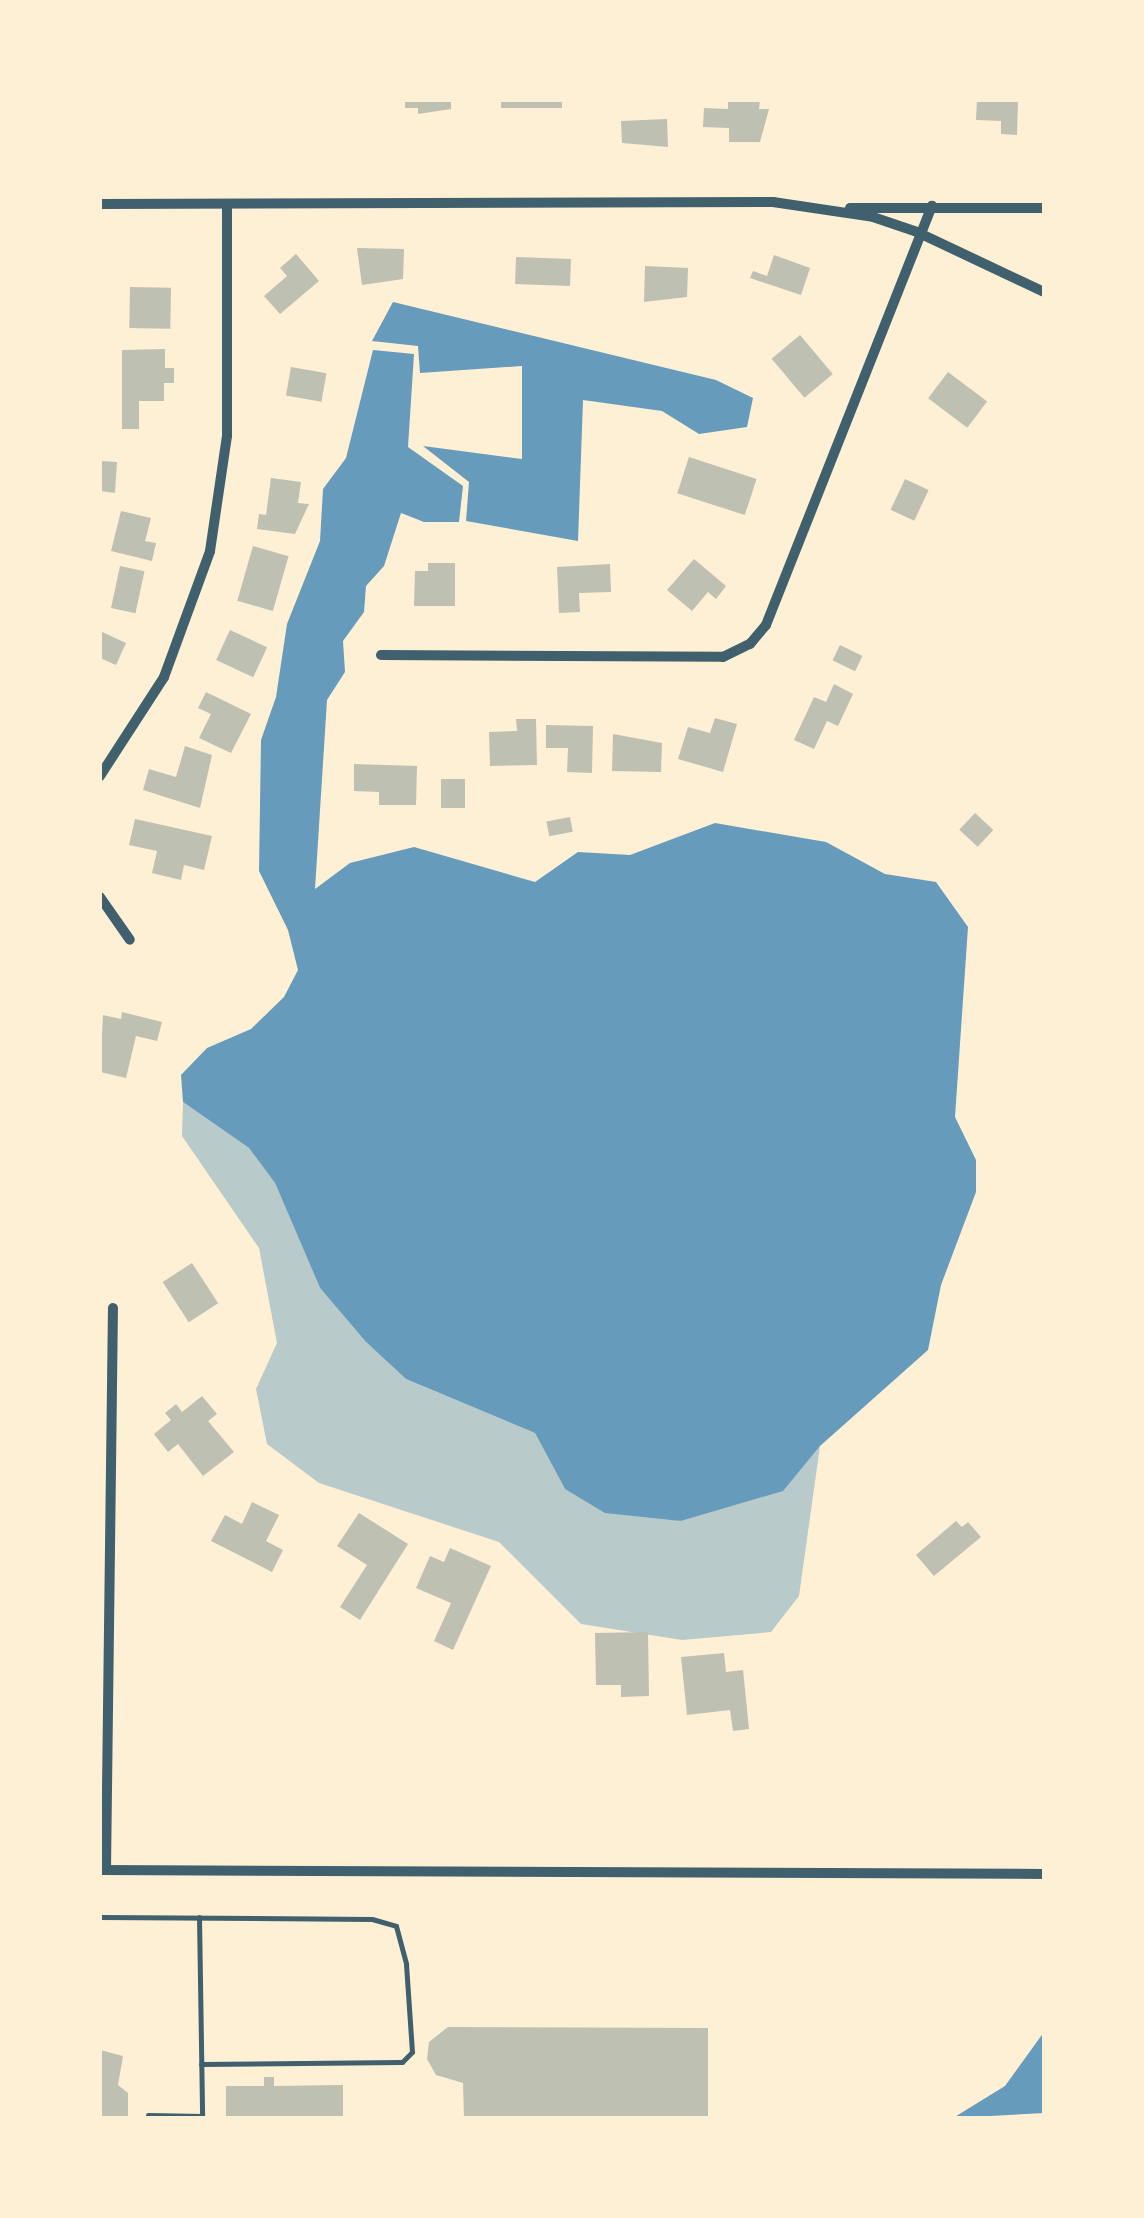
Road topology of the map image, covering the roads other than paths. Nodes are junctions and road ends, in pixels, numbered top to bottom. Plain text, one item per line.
1 (100, 204) edge
2 (227, 205) junction
3 (932, 206) junction
4 (1044, 208) edge
5 (828, 209) junction
6 (917, 232) junction
7 (1044, 292) edge
8 (381, 654) dead end
9 (100, 776) edge
10 (100, 898) edge
11 (130, 940) dead end
12 (113, 1308) dead end
13 (104, 1608) edge
14 (103, 1870) edge
15 (1044, 1874) edge
16 (100, 1917) edge
17 (199, 1917) junction
18 (201, 2064) junction
19 (148, 2115) dead end
20 (202, 2117) edge

1 - 2 street
2 - 5 street
2 - 9 street
3 - 4 street
3 - 5 street
3 - 6 street
5 - 6 street
6 - 7 street
6 - 8 street
10 - 11 street
12 - 13 street
13 - 14 street
14 - 15 street
16 - 17 lane
17 - 18 lane
17 - 18 lane
18 - 20 lane
19 - 20 lane

